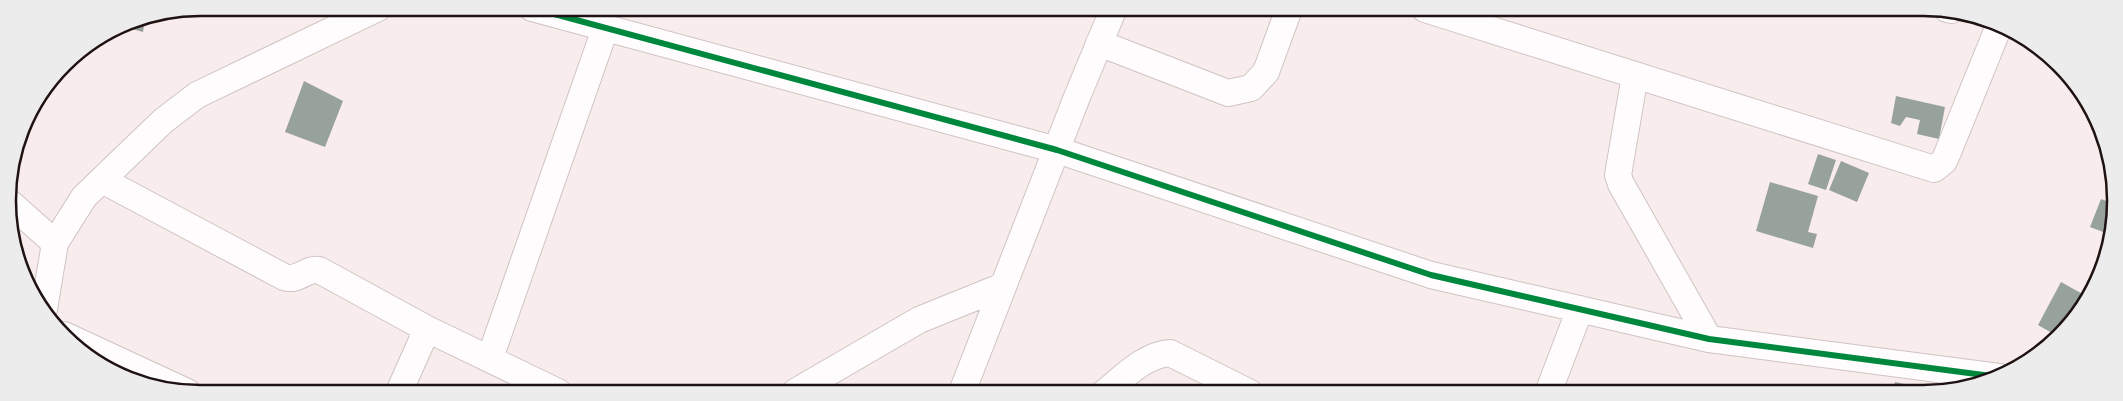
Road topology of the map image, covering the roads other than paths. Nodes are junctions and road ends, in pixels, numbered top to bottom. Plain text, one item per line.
1 (361, 16) edge
2 (560, 16) edge
3 (1111, 16) edge
4 (1286, 16) edge
5 (1447, 16) edge
6 (605, 29) junction
7 (1997, 32) edge
8 (1099, 43) junction
9 (1636, 76) junction
10 (1057, 150) junction
11 (102, 180) junction
12 (17, 209) edge
13 (55, 243) junction
14 (1004, 286) junction
15 (45, 300) edge
16 (1580, 309) junction
17 (427, 328) junction
18 (1709, 339) junction
19 (86, 345) edge
20 (490, 358) junction
21 (1982, 375) edge
22 (161, 380) edge
23 (402, 385) edge
24 (544, 385) edge
25 (807, 385) edge
26 (965, 385) edge
27 (1113, 385) edge
28 (1234, 385) edge
29 (1551, 385) edge

1 - 11 street
2 - 6 street
3 - 8 street
4 - 8 street
5 - 9 street
6 - 10 street
6 - 20 street
7 - 9 street
8 - 10 street
9 - 18 street
10 - 14 street
10 - 16 street
11 - 13 street
11 - 17 street
12 - 13 street
13 - 15 street
14 - 25 street
14 - 26 street
16 - 18 street
16 - 29 street
17 - 20 street
17 - 23 street
18 - 21 street
19 - 22 street
20 - 24 street
27 - 28 street

